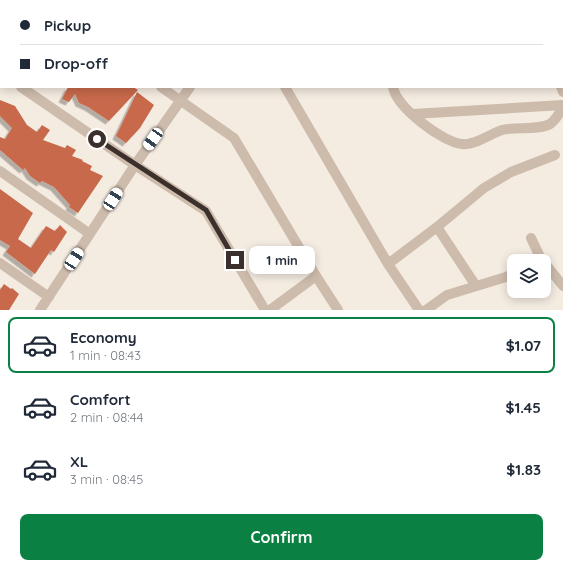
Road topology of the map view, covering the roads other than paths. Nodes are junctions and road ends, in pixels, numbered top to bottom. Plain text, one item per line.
1 (22, 88) edge
2 (162, 88) edge
3 (189, 88) edge
4 (286, 88) edge
5 (393, 88) edge
6 (180, 100) junction
7 (563, 106) edge
8 (413, 114) junction
9 (555, 155) dead end
10 (135, 165) junction
11 (0, 172) edge
12 (437, 227) junction
13 (90, 234) junction
14 (531, 238) dead end
15 (538, 254) edge
16 (0, 263) edge
17 (388, 264) junction
18 (551, 272) edge
19 (316, 276) junction
20 (507, 276) edge
21 (476, 286) junction
22 (563, 286) edge
23 (49, 297) junction
24 (40, 310) edge
25 (265, 310) edge
26 (270, 310) edge
27 (338, 310) edge
28 (419, 310) edge
29 (426, 310) edge

1 - 10 street
2 - 6 street
3 - 6 street
4 - 17 street
5 - 8 street
6 - 10 street
6 - 19 street
7 - 8 street
7 - 8 street
9 - 12 street
10 - 13 street
10 - 25 street
11 - 13 street
12 - 17 street
12 - 21 street
13 - 23 street
14 - 15 street
16 - 23 street
17 - 28 street
18 - 22 street
19 - 26 street
19 - 27 street
20 - 21 street
21 - 29 street
23 - 24 street

